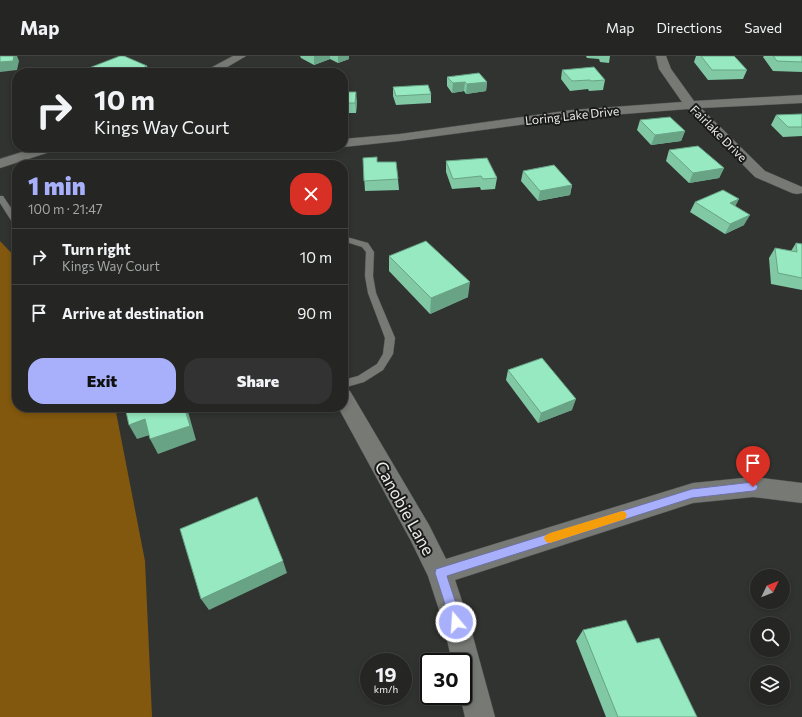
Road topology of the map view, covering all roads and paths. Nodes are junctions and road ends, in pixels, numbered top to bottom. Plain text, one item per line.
1 (241, 56) edge
2 (660, 56) edge
3 (218, 68) edge
4 (802, 99) edge
5 (690, 104) junction
6 (348, 143) edge
7 (36, 152) edge
8 (12, 160) edge
9 (12, 160) edge
10 (0, 164) edge
11 (797, 190) dead end
12 (0, 198) edge
13 (12, 216) edge
14 (348, 240) edge
15 (348, 383) edge
16 (348, 406) edge
17 (802, 493) edge
18 (440, 573) junction
19 (480, 717) edge

1 - 3 street
2 - 5 street, Fairlake Drive
4 - 5 street, Loring Lake Drive
5 - 6 street, Loring Lake Drive
5 - 11 street, Fairlake Drive
7 - 9 street
8 - 10 street
12 - 13 lane
14 - 15 lane
16 - 18 street, Canobie Lane
17 - 18 street
18 - 19 street, Canobie Lane

